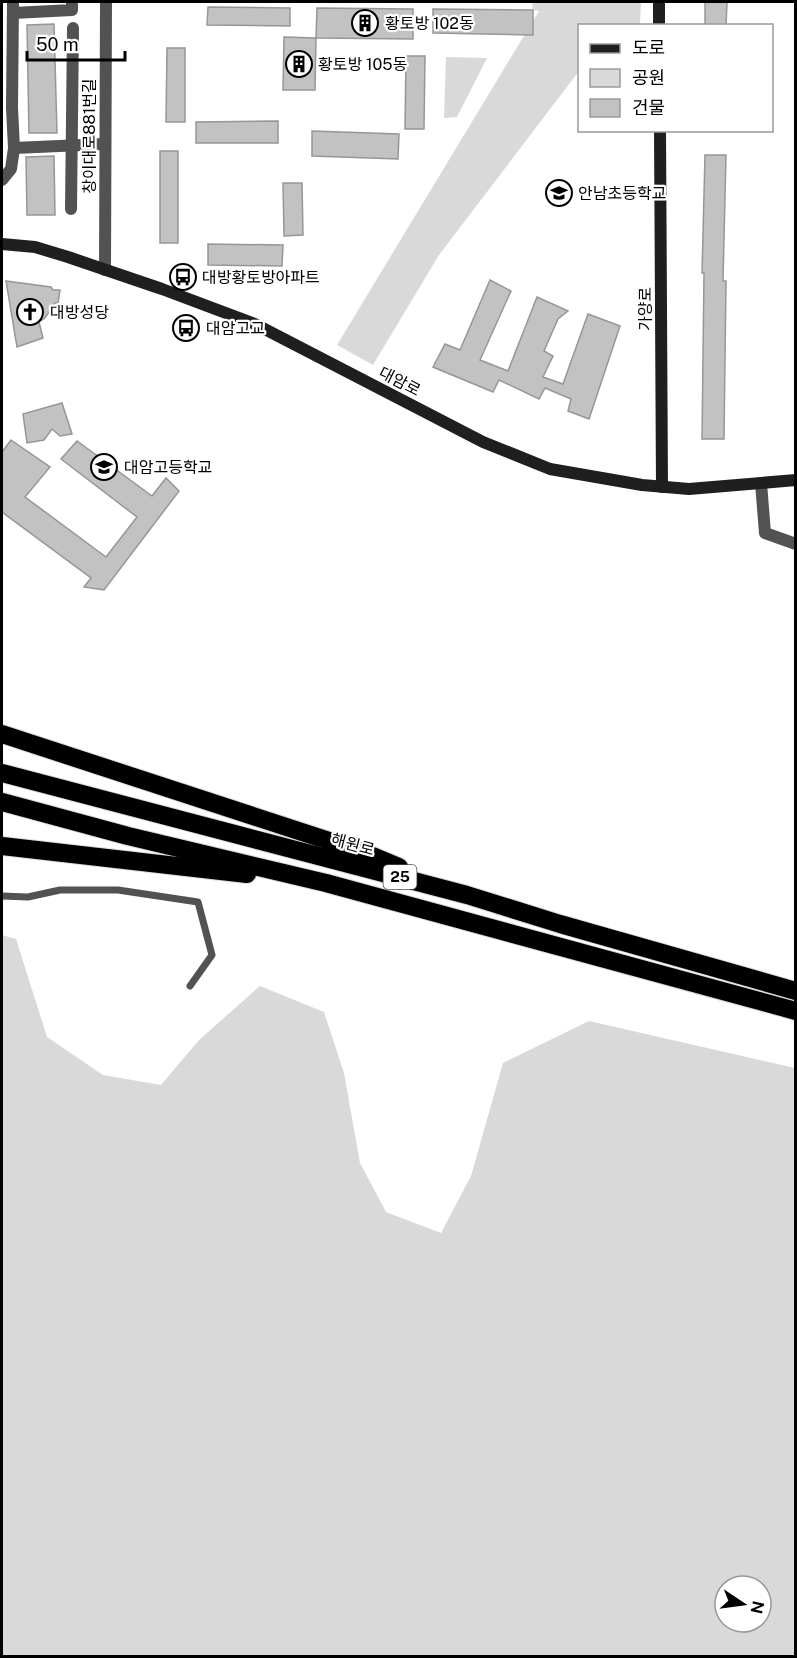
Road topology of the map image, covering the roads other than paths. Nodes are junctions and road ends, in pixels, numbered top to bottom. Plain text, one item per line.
1 (72, 2) edge
2 (106, 2) edge
3 (659, 2) edge
4 (13, 7) edge
5 (659, 24) edge
6 (73, 28) dead end
7 (7, 108) edge
8 (660, 132) edge
9 (105, 144) junction
10 (72, 146) junction
11 (14, 148) junction
12 (2, 180) edge
13 (71, 209) dead end
14 (2, 244) edge
15 (105, 270) junction
16 (795, 480) edge
17 (762, 483) junction
18 (662, 487) junction
19 (795, 544) edge
20 (2, 734) edge
21 (2, 773) edge
22 (2, 802) edge
23 (2, 846) edge
24 (327, 883) junction
25 (467, 894) junction
26 (2, 896) edge
27 (190, 986) dead end
28 (795, 991) edge
29 (795, 1011) edge

1 - 4 street
2 - 9 street, 창이대로881번길
3 - 5 street
4 - 7 street
6 - 10 street
7 - 11 street
8 - 18 street, 가양로
9 - 10 street
9 - 15 street, 창이대로881번길
10 - 11 street
10 - 13 street
11 - 12 street
14 - 15 street, 대암로
15 - 18 street, 대암로
16 - 17 street, 대암로
17 - 18 street, 대암로
17 - 19 street
20 - 25 highway
21 - 25 highway, 해원로 / 25
22 - 24 highway, 25
23 - 24 highway
24 - 29 highway, 25
25 - 28 highway, 해원로 / 25
26 - 27 lane

